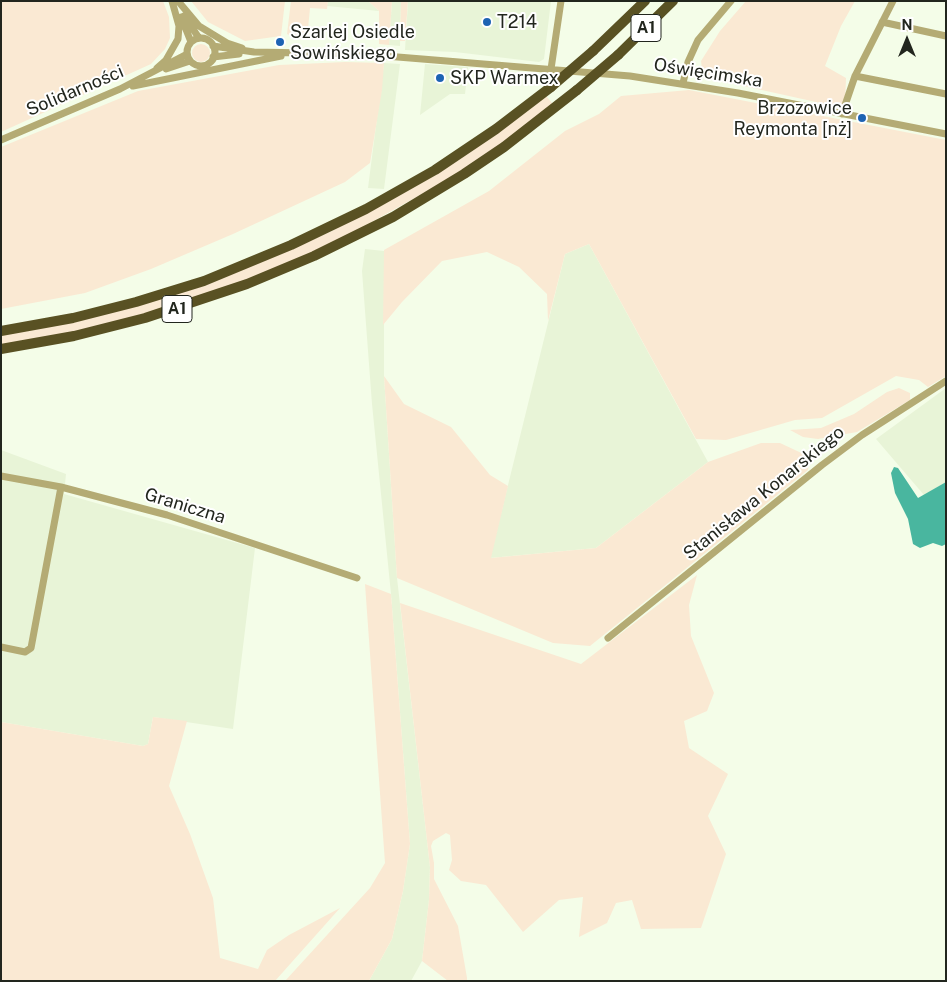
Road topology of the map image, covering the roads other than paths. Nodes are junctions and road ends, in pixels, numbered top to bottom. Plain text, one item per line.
1 (175, 1) edge
2 (561, 1) edge
3 (645, 1) edge
4 (672, 1) edge
5 (731, 1) edge
6 (893, 1) edge
7 (882, 22) junction
8 (946, 36) edge
9 (199, 38) junction
10 (191, 42) junction
11 (213, 46) junction
12 (254, 52) junction
13 (297, 53) junction
14 (213, 57) junction
15 (189, 58) junction
16 (551, 69) junction
17 (855, 76) junction
18 (136, 82) junction
19 (683, 83) junction
20 (120, 89) junction
21 (946, 94) edge
22 (842, 114) junction
23 (946, 134) edge
24 (1, 140) edge
25 (1, 331) edge
26 (1, 349) edge
27 (946, 381) edge
28 (1, 476) edge
29 (61, 487) junction
30 (357, 578) dead end
31 (608, 638) dead end
32 (1, 647) edge

1 - 9 street
1 - 10 street
1 - 12 street
1 - 18 street
2 - 16 street
3 - 25 highway, A1, bridge
4 - 26 highway, A1, bridge
5 - 19 street
6 - 7 street
7 - 8 street
7 - 17 street
9 - 10 street
9 - 11 street
10 - 15 street
11 - 12 street
11 - 14 street
12 - 13 street
12 - 14 street
13 - 16 street, Oświęcimska
13 - 20 street
14 - 15 street
15 - 18 street, Solidarności
16 - 19 street, Oświęcimska
17 - 21 street
17 - 22 street
18 - 20 street, Solidarności
19 - 22 street, Oświęcimska
20 - 24 street, Solidarności
22 - 23 street, Oświęcimska
27 - 31 street, Stanisława Konarskiego
28 - 29 street, Graniczna
29 - 30 street, Graniczna
29 - 32 street

